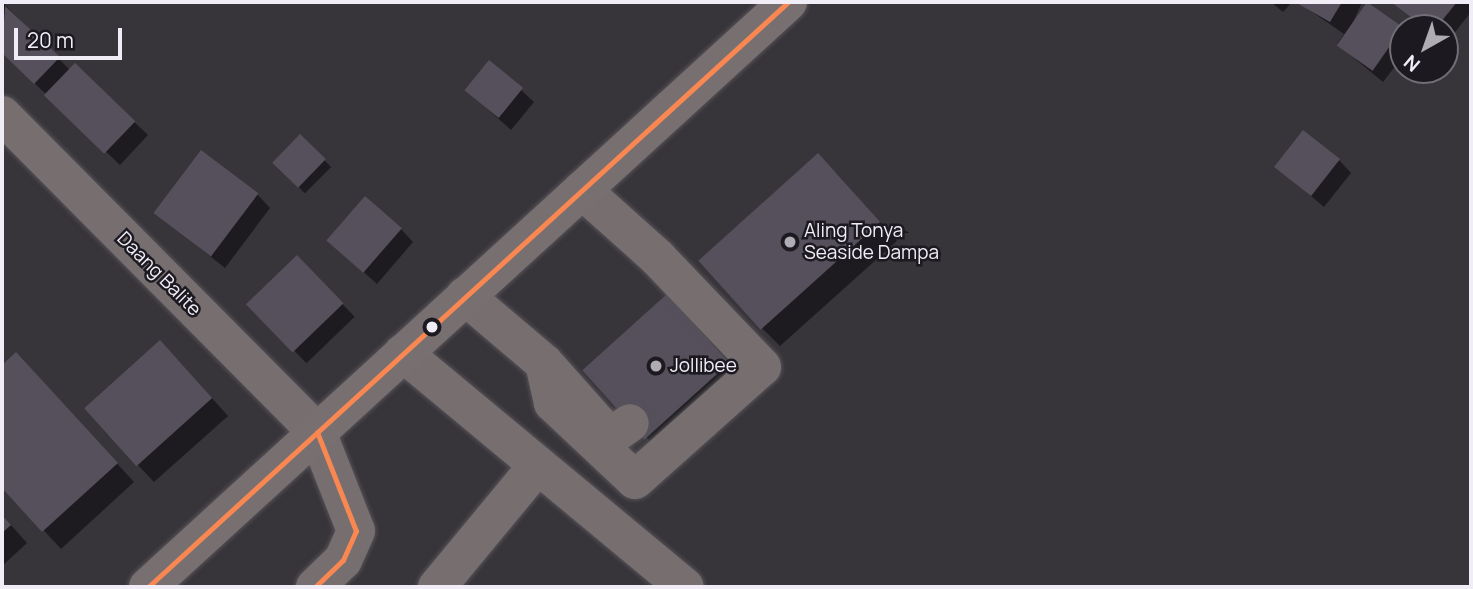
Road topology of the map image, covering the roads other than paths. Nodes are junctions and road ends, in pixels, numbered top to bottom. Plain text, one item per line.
1 (788, 2) edge
2 (2, 115) edge
3 (582, 190) junction
4 (465, 296) junction
5 (403, 353) junction
6 (544, 363) junction
7 (630, 423) dead end
8 (317, 432) junction
9 (538, 466) junction
10 (148, 587) edge
11 (315, 587) edge
12 (437, 587) edge
13 (685, 587) edge

1 - 3 main road
2 - 8 street, Daang Balite
3 - 4 main road
3 - 6 street
4 - 5 main road
4 - 6 street
5 - 8 main road
5 - 9 street
6 - 7 street
8 - 10 main road
8 - 11 street
9 - 12 street
9 - 13 street

